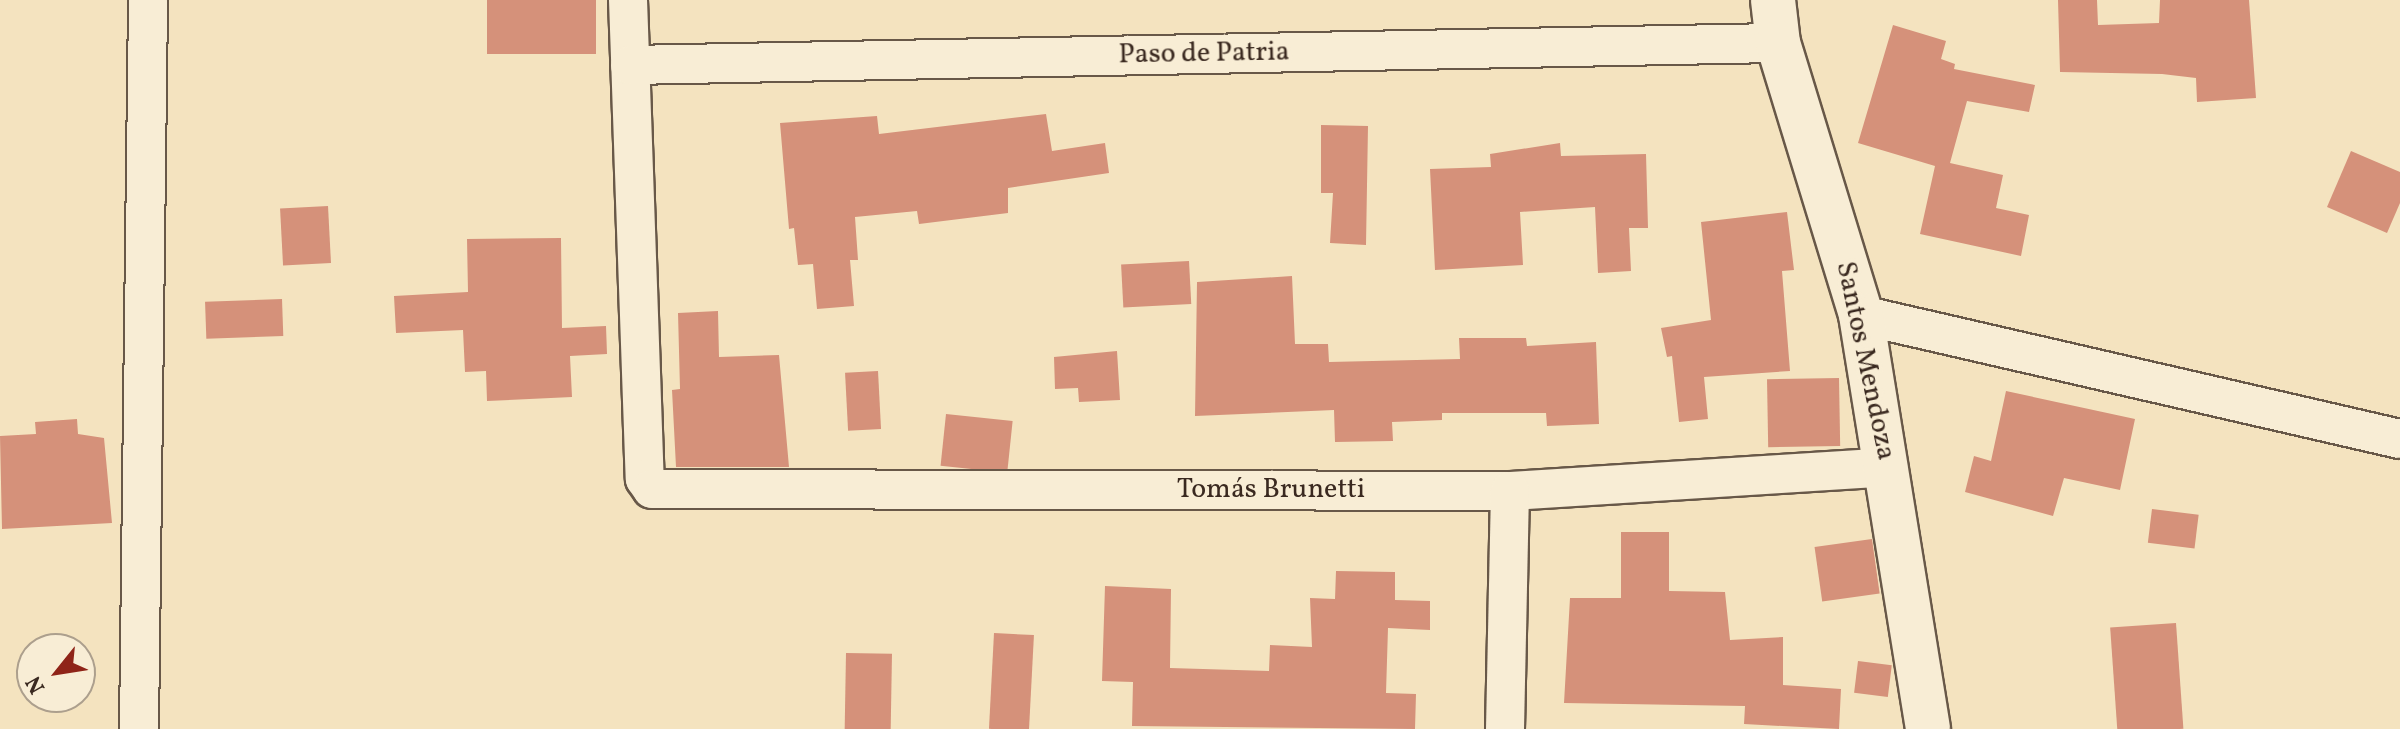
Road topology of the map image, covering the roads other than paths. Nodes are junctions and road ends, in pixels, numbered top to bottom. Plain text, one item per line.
1 (148, 0) edge
2 (628, 0) edge
3 (1773, 0) edge
4 (1778, 43) junction
5 (630, 65) junction
6 (1861, 315) junction
7 (2400, 439) edge
8 (1888, 467) junction
9 (1510, 491) junction
10 (139, 729) edge
11 (1505, 729) edge
12 (1928, 729) edge

1 - 10 street
2 - 5 street
3 - 4 street, Santos Mendoza
4 - 5 street, Paso de Patria
4 - 6 street, Santos Mendoza
5 - 9 street, Tomás Brunetti
6 - 7 street
6 - 8 street, Santos Mendoza
8 - 9 street, Tomás Brunetti
8 - 12 street, Santos Mendoza
9 - 11 street

